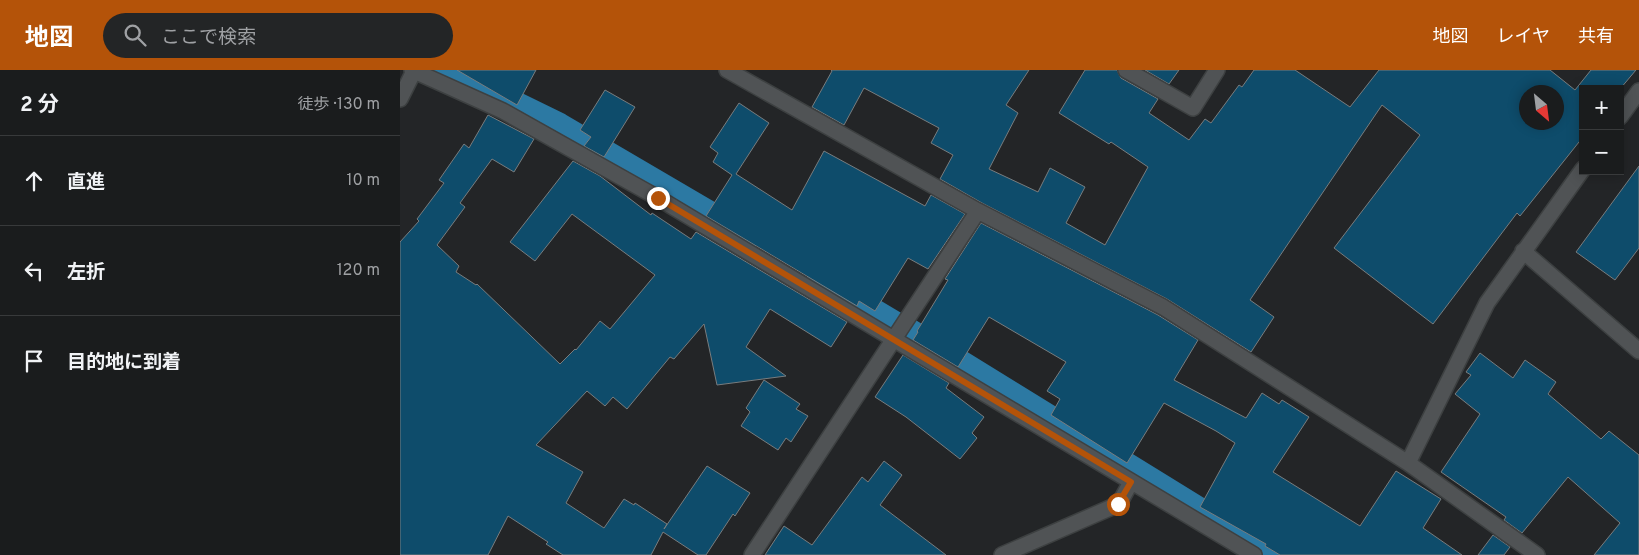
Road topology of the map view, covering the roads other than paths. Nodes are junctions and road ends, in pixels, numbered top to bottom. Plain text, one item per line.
1 (413, 70) edge
2 (727, 70) edge
3 (1126, 70) edge
4 (1217, 70) edge
5 (1639, 91) edge
6 (400, 99) edge
7 (1624, 112) edge
8 (1579, 175) edge
9 (978, 211) junction
10 (1523, 252) junction
11 (894, 340) junction
12 (1639, 351) edge
13 (1408, 463) junction
14 (1131, 482) junction
15 (752, 555) edge
16 (1002, 555) edge
17 (1254, 555) edge
18 (1537, 555) edge

1 - 6 street
1 - 11 street
2 - 9 street
3 - 4 street
5 - 7 street
8 - 10 street
9 - 11 street
9 - 13 street
10 - 12 street
10 - 13 street
11 - 14 street
11 - 15 street
13 - 18 street
14 - 16 street
14 - 17 street

